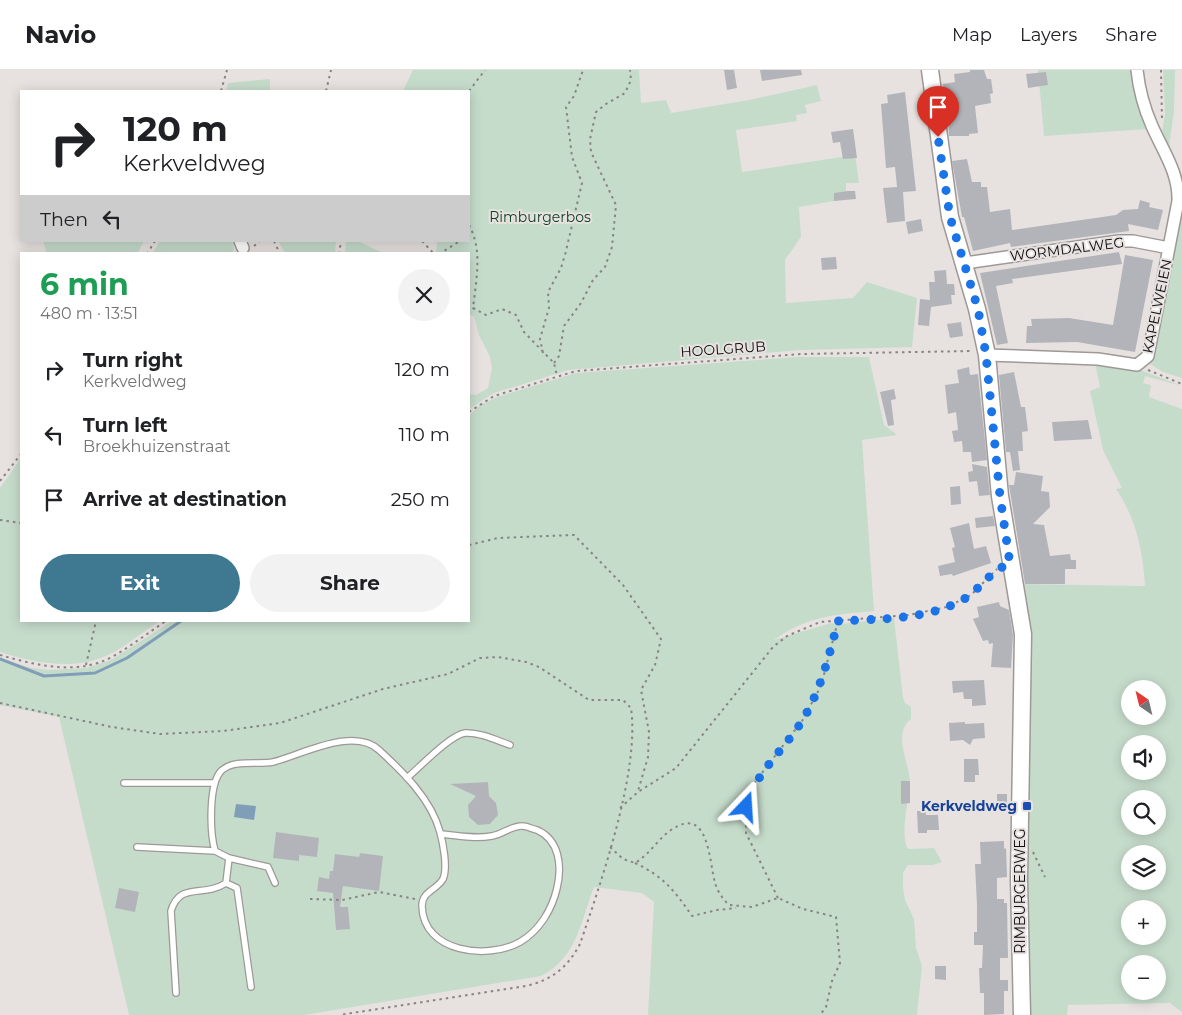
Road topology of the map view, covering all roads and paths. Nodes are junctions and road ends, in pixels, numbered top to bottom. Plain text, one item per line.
1 (227, 70) edge
2 (331, 70) edge
3 (485, 70) edge
4 (583, 70) edge
5 (630, 70) edge
6 (930, 70) edge
7 (1137, 70) edge
8 (1161, 70) edge
9 (221, 90) edge
10 (326, 90) edge
11 (470, 90) edge
12 (1156, 135) junction
13 (470, 227) edge
14 (423, 242) edge
15 (458, 242) edge
16 (1169, 248) junction
17 (432, 252) edge
18 (442, 252) edge
19 (965, 263) junction
20 (470, 307) edge
21 (473, 308) junction
22 (543, 353) junction
23 (986, 355) junction
24 (554, 363) junction
25 (1140, 364) junction
26 (557, 376) junction
27 (1182, 384) edge
28 (470, 411) edge
29 (20, 455) edge
30 (0, 481) edge
31 (0, 520) edge
32 (20, 523) edge
33 (470, 545) edge
34 (1010, 564) junction
35 (838, 621) junction
36 (96, 622) edge
37 (164, 622) edge
38 (0, 655) edge
39 (86, 665) junction
40 (0, 702) edge
41 (510, 745) dead end
42 (407, 778) junction
43 (124, 783) dead end
44 (215, 783) junction
45 (638, 792) junction
46 (441, 834) junction
47 (137, 847) dead end
48 (610, 847) dead end
49 (215, 851) junction
50 (228, 858) junction
51 (635, 863) junction
52 (226, 883) junction
53 (275, 883) dead end
54 (778, 898) junction
55 (310, 899) dead end
56 (422, 900) junction
57 (752, 907) junction
58 (251, 987) dead end
59 (176, 993) dead end
60 (351, 1013) dead end
61 (339, 1015) edge
62 (820, 1015) edge
63 (1022, 1015) edge

1 - 9 path
2 - 10 path
3 - 11 path
4 - 22 path
5 - 24 path
6 - 19 street, RIMBURGERWEG
7 - 12 street, KAPELWEIEN
8 - 12 path
12 - 16 street, KAPELWEIEN
13 - 21 path
14 - 17 path
15 - 18 path
16 - 19 street, WORMDALWEG
16 - 25 street, KAPELWEIEN
19 - 23 street, RIMBURGERWEG
20 - 21 path
21 - 22 path
22 - 24 path
23 - 25 street, KAPELWEIEN
23 - 26 path, HOOLGRUB
23 - 34 street, RIMBURGERWEG
24 - 26 path
25 - 27 path
26 - 28 path, HOOLGRUB
29 - 30 path
31 - 32 path
33 - 45 path
34 - 35 path
34 - 63 street, RIMBURGERWEG
35 - 45 path
35 - 54 path
36 - 39 path
37 - 39 path
38 - 39 path
40 - 45 path
41 - 42 lane
42 - 44 lane
42 - 46 lane
43 - 44 lane
44 - 49 lane
46 - 56 lane
46 - 56 lane
47 - 49 lane
48 - 51 path
49 - 50 lane
50 - 52 lane
50 - 53 lane
51 - 57 path
51 - 57 path
52 - 58 lane
52 - 59 lane
54 - 57 path
54 - 62 path
55 - 56 path
60 - 61 path

